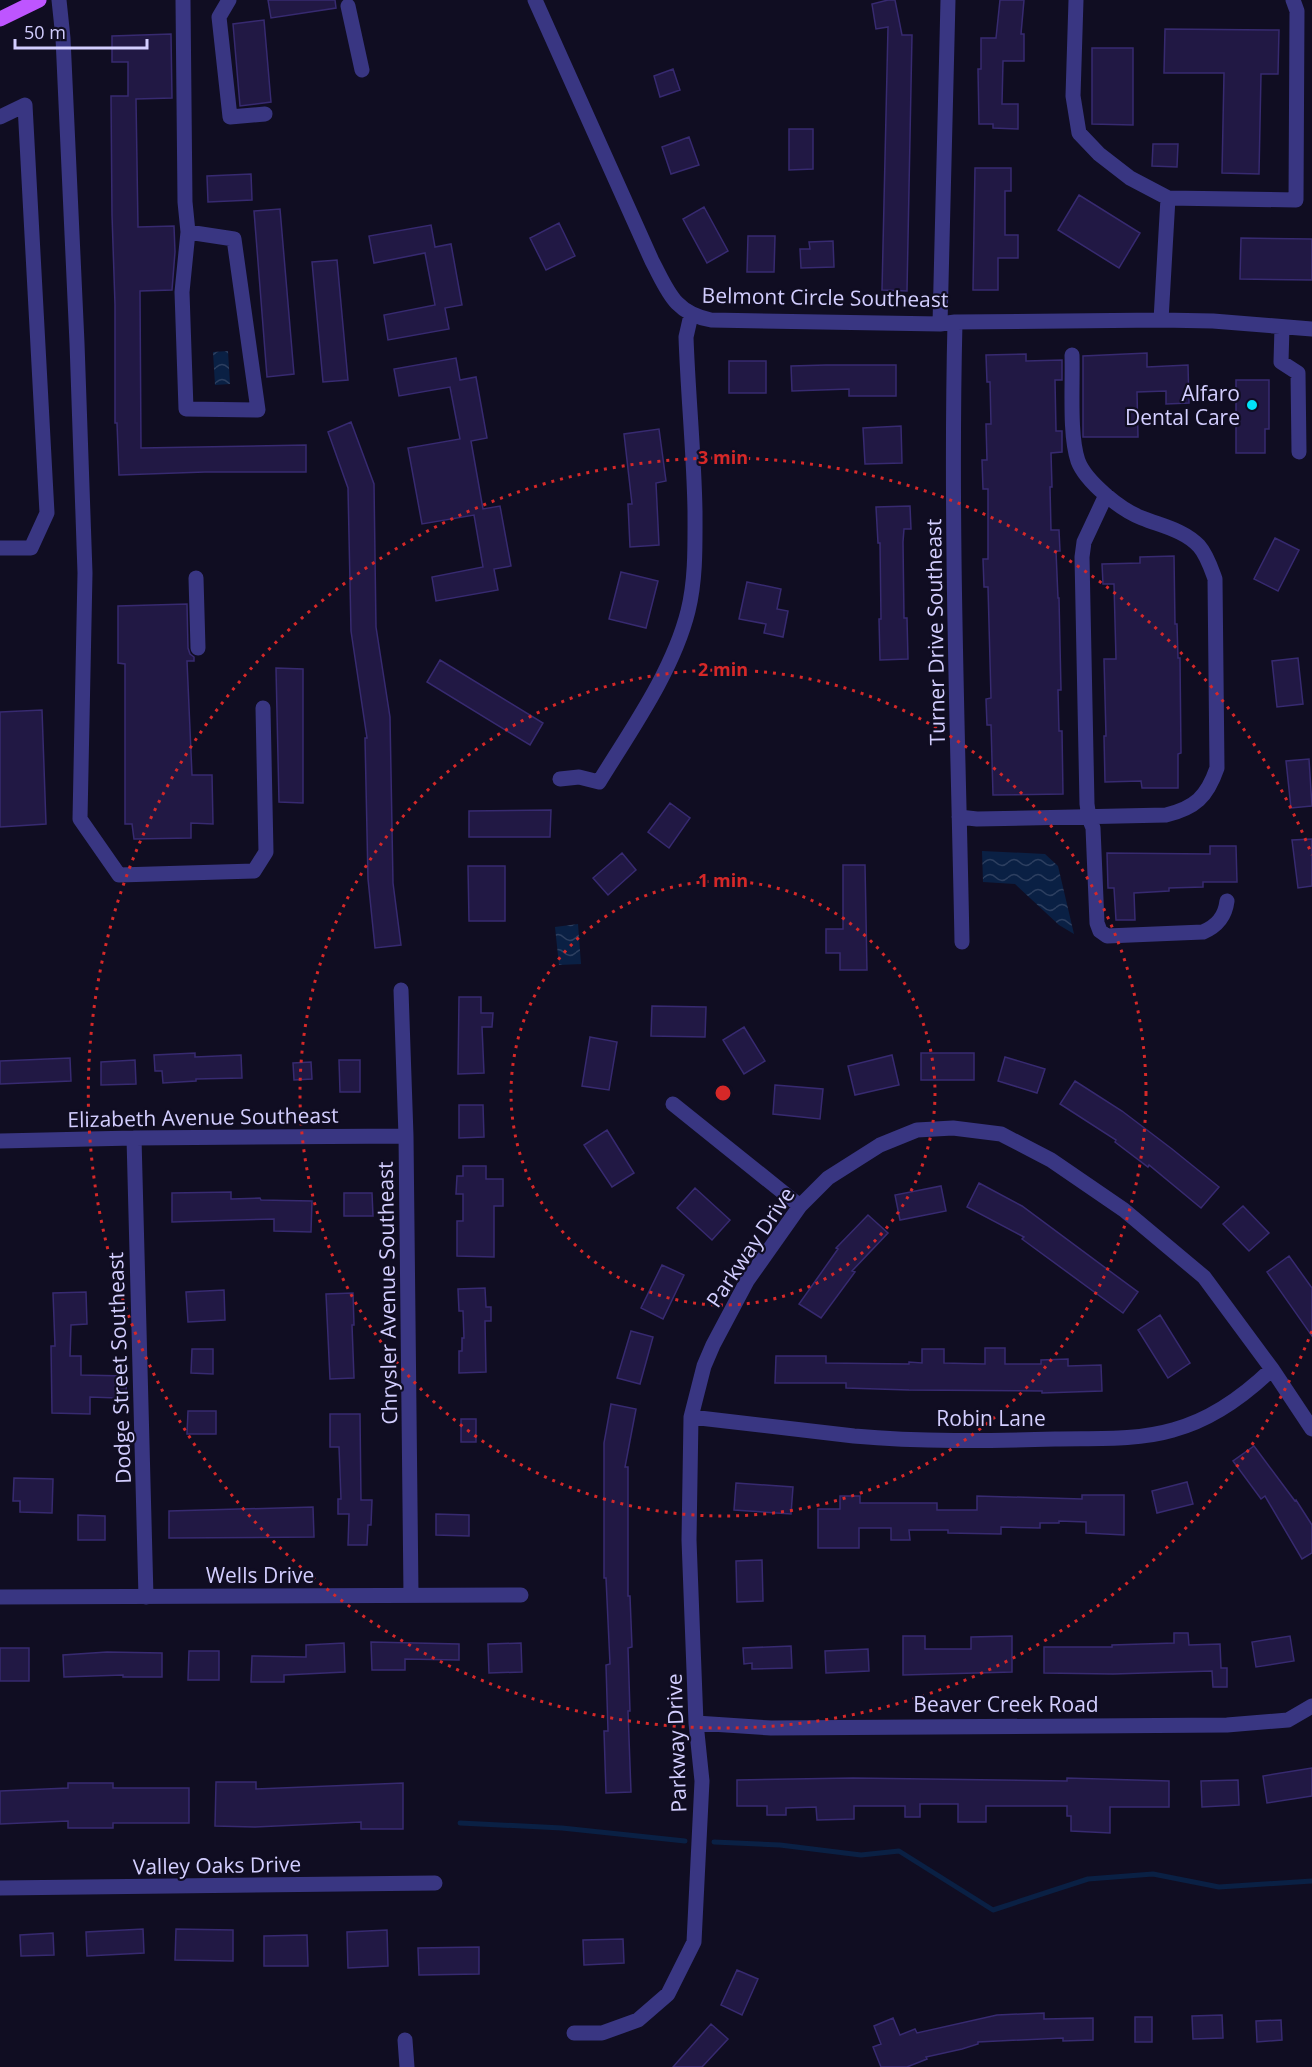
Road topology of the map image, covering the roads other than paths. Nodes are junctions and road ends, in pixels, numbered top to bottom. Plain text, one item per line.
1 (39, 0) edge
2 (59, 0) edge
3 (183, 0) edge
4 (229, 0) edge
5 (535, 0) edge
6 (948, 0) edge
7 (1076, 0) edge
8 (1293, 0) edge
9 (348, 6) dead end
10 (0, 19) edge
11 (362, 70) dead end
12 (265, 114) dead end
13 (0, 117) edge
14 (1168, 198) junction
15 (188, 232) junction
16 (691, 315) junction
17 (1161, 320) junction
18 (947, 323) junction
19 (1282, 327) junction
20 (1312, 329) edge
21 (1072, 355) dead end
22 (1299, 452) dead end
23 (1106, 495) junction
24 (0, 548) edge
25 (196, 578) dead end
26 (198, 648) dead end
27 (263, 708) dead end
28 (560, 779) dead end
29 (959, 818) junction
30 (1089, 818) junction
31 (1227, 901) dead end
32 (962, 942) dead end
33 (401, 990) dead end
34 (673, 1104) dead end
35 (406, 1136) junction
36 (134, 1138) junction
37 (0, 1141) edge
38 (800, 1206) junction
39 (1272, 1368) junction
40 (691, 1417) junction
41 (1312, 1429) edge
42 (411, 1594) junction
43 (521, 1595) dead end
44 (0, 1597) edge
45 (146, 1597) junction
46 (1312, 1706) edge
47 (696, 1723) junction
48 (435, 1883) dead end
49 (0, 1888) edge
50 (574, 2033) dead end
51 (405, 2040) dead end
52 (407, 2067) edge

1 - 10 main road
2 - 27 street
3 - 15 street
4 - 12 street
5 - 16 street, Belmont Circle Southeast
6 - 18 street, Turner Drive Southeast
7 - 14 street
8 - 14 street
9 - 11 street
13 - 24 street
14 - 17 street
15 - 15 street
16 - 18 street, Belmont Circle Southeast
16 - 28 street
17 - 18 street, Belmont Circle Southeast
17 - 19 street, Belmont Circle Southeast
18 - 29 street, Turner Drive Southeast
19 - 20 street, Belmont Circle Southeast
19 - 22 street
21 - 23 street
23 - 30 street
23 - 30 street
25 - 26 street
29 - 30 street
29 - 32 street, Turner Drive Southeast
30 - 31 street
33 - 35 street, Chrysler Avenue Southeast
34 - 38 street
35 - 36 street, Elizabeth Avenue Southeast
35 - 42 street, Chrysler Avenue Southeast
36 - 37 street, Elizabeth Avenue Southeast
36 - 45 street, Dodge Street Southeast
38 - 39 street, Parkway Drive
38 - 40 street, Parkway Drive
39 - 40 street, Robin Lane
39 - 41 street, Parkway Drive
40 - 47 street, Parkway Drive
42 - 43 street, Wells Drive
42 - 45 street, Wells Drive
44 - 45 street, Wells Drive
46 - 47 street, Beaver Creek Road
47 - 50 street, Parkway Drive
48 - 49 street, Valley Oaks Drive
51 - 52 street

